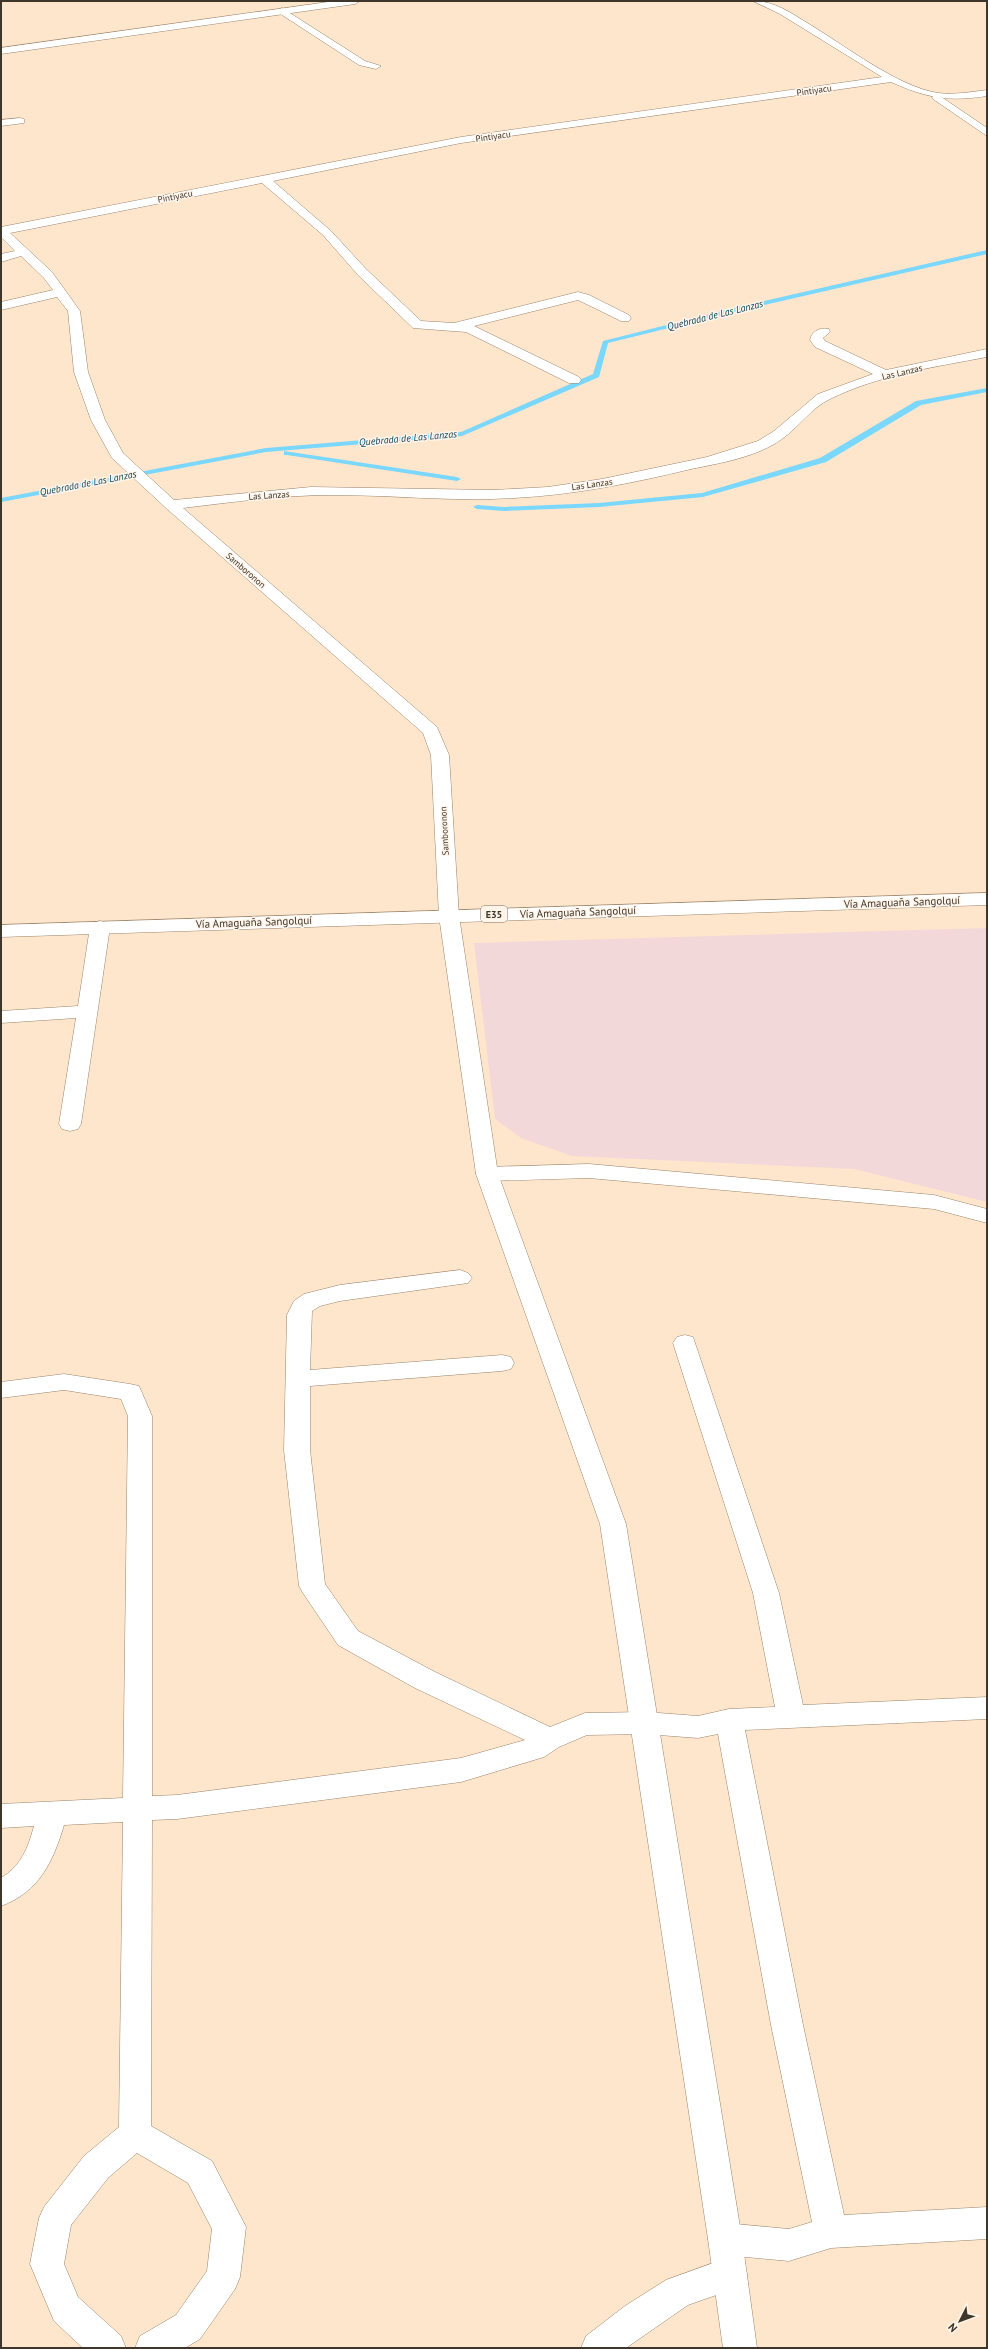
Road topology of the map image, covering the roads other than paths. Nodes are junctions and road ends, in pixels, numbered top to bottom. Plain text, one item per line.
1 (355, 1) edge
2 (758, 1) edge
3 (282, 11) junction
4 (2, 50) edge
5 (376, 66) dead end
6 (892, 79) junction
7 (987, 93) edge
8 (937, 97) junction
9 (20, 121) dead end
10 (1, 123) edge
11 (987, 133) edge
12 (263, 178) junction
13 (1, 231) edge
14 (24, 252) junction
15 (1, 258) edge
16 (61, 292) junction
17 (1, 306) edge
18 (625, 318) dead end
19 (453, 328) junction
20 (824, 332) dead end
21 (987, 353) edge
22 (886, 375) junction
23 (574, 380) dead end
24 (166, 500) junction
25 (987, 899) edge
26 (449, 916) junction
27 (100, 927) junction
28 (1, 931) edge
29 (88, 1010) junction
30 (1, 1017) edge
31 (70, 1124) dead end
32 (487, 1174) junction
33 (987, 1216) edge
34 (460, 1278) dead end
35 (684, 1343) dead end
36 (502, 1363) dead end
37 (298, 1379) junction
38 (1, 1390) edge
39 (987, 1708) edge
40 (791, 1717) junction
41 (729, 1720) junction
42 (646, 1723) junction
43 (549, 1739) junction
44 (138, 1808) junction
45 (53, 1813) junction
46 (1, 1816) edge
47 (1, 1893) edge
48 (135, 2134) junction
49 (987, 2223) edge
50 (831, 2232) junction
51 (725, 2239) junction
52 (730, 2274) junction
53 (109, 2348) edge
54 (152, 2348) edge
55 (598, 2348) edge
56 (740, 2348) edge

1 - 3 main road
2 - 6 main road
3 - 4 main road
3 - 5 main road
6 - 8 main road
6 - 12 main road, Pintiyacu
7 - 8 main road
8 - 11 main road
9 - 10 main road
12 - 13 main road, Pintiyacu
12 - 19 main road
13 - 14 main road, Samboronon
14 - 15 main road
14 - 16 main road, Samboronon
16 - 17 main road
16 - 24 main road, Samboronon
18 - 19 main road
19 - 23 main road
20 - 22 main road
21 - 22 main road, Las Lanzas
22 - 24 main road, Las Lanzas
24 - 26 main road, Samboronon
25 - 26 main road, Vía Amaguaña Sangolquí / E35
26 - 27 main road, Vía Amaguaña Sangolquí / E35
26 - 32 main road, Samboronon
27 - 28 main road, Vía Amaguaña Sangolquí / E35
27 - 29 main road
29 - 30 main road
29 - 31 main road
32 - 33 main road
32 - 42 main road, Samboronon
34 - 37 main road
35 - 40 main road
36 - 37 main road
37 - 43 main road
38 - 44 main road
39 - 40 main road
40 - 41 main road
41 - 42 main road
41 - 50 main road
42 - 43 main road
42 - 51 main road, Samboronon
43 - 44 main road
44 - 45 main road
44 - 48 main road
45 - 46 main road
45 - 47 main road
48 - 53 main road
48 - 54 main road
49 - 50 main road
50 - 51 main road
51 - 52 main road, Samboronon
52 - 55 main road
52 - 56 main road, Samboronon

